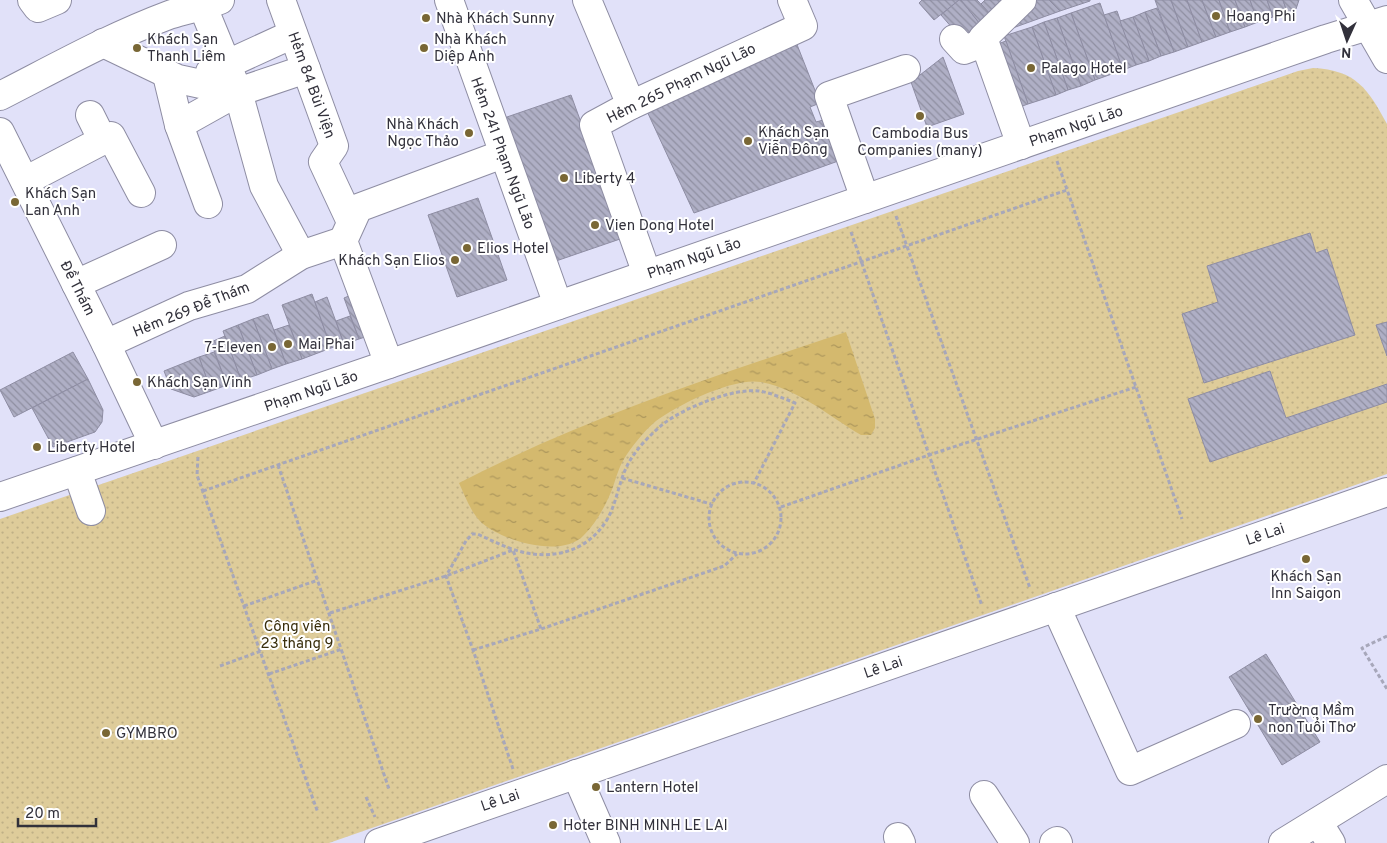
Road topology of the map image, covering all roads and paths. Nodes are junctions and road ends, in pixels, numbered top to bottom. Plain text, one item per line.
1 (32, 0) edge
2 (57, 0) edge
3 (281, 0) edge
4 (449, 0) edge
5 (587, 0) edge
6 (792, 0) edge
7 (1022, 0) edge
8 (1353, 0) edge
9 (212, 4) edge
10 (167, 7) edge
11 (1377, 22) edge
12 (293, 34) junction
13 (954, 39) dead end
14 (985, 42) junction
15 (104, 43) junction
16 (1387, 60) edge
17 (226, 64) junction
18 (306, 69) junction
19 (906, 69) dead end
20 (178, 78) junction
21 (238, 92) junction
22 (0, 96) edge
23 (631, 105) junction
24 (90, 114) dead end
25 (179, 125) junction
26 (0, 132) edge
27 (1048, 136) junction
28 (103, 140) junction
29 (1021, 145) junction
30 (503, 154) junction
31 (25, 181) junction
32 (1067, 190) junction
33 (141, 193) dead end
34 (865, 199) junction
35 (208, 204) dead end
36 (347, 232) junction
37 (162, 246) dead end
38 (907, 247) junction
39 (300, 255) junction
40 (862, 263) junction
41 (648, 274) junction
42 (76, 284) junction
43 (558, 305) junction
44 (106, 344) junction
45 (389, 364) junction
46 (1136, 387) junction
47 (977, 440) junction
48 (154, 445) junction
49 (198, 451) dead end
50 (929, 455) junction
51 (278, 465) junction
52 (77, 471) junction
53 (622, 478) junction
54 (754, 483) junction
55 (203, 491) junction
56 (1387, 492) edge
57 (0, 497) edge
58 (712, 504) junction
59 (781, 507) junction
60 (91, 511) dead end
61 (1182, 519) dead end
62 (513, 550) junction
63 (737, 554) junction
64 (446, 576) junction
65 (318, 580) junction
66 (244, 606) junction
67 (1048, 610) junction
68 (330, 614) junction
69 (541, 629) junction
70 (990, 630) junction
71 (1387, 636) edge
72 (342, 649) junction
73 (473, 650) junction
74 (261, 651) junction
75 (220, 666) dead end
76 (269, 674) junction
77 (1387, 689) edge
78 (1236, 724) dead end
79 (576, 774) junction
80 (1387, 779) edge
81 (389, 789) dead end
82 (521, 793) junction
83 (984, 795) dead end
84 (318, 814) dead end
85 (1324, 833) edge
86 (384, 842) edge
87 (606, 843) edge
88 (1015, 843) edge
89 (1283, 843) edge

1 - 2 main road
3 - 12 main road, Hẻm 84 Bùi Viện
4 - 30 main road, Hẻm 241 Phạm Ngũ Lão
5 - 23 main road
6 - 23 main road, Hẻm 265 Phạm Ngũ Lão
7 - 14 main road
8 - 11 main road
9 - 10 main road
9 - 17 main road
10 - 15 main road
11 - 16 main road
11 - 27 main road, Phạm Ngũ Lão
12 - 17 main road
12 - 18 main road, Hẻm 84 Bùi Viện
13 - 14 main road
14 - 29 main road
15 - 20 main road
15 - 22 main road
17 - 20 main road
17 - 21 main road
18 - 21 main road
18 - 36 main road, Hẻm 84 Bùi Viện
19 - 34 main road
20 - 21 main road
20 - 25 main road
21 - 25 main road
21 - 39 main road
23 - 41 main road, Hẻm 265 Phạm Ngũ Lão
24 - 28 main road
25 - 35 main road
26 - 31 main road, Ðề Thám
27 - 29 main road, Phạm Ngũ Lão
27 - 32 path
28 - 31 main road
28 - 33 main road
29 - 34 main road, Phạm Ngũ Lão
30 - 36 main road
30 - 43 main road, Hẻm 241 Phạm Ngũ Lão
31 - 42 main road, Ðề Thám
32 - 38 path
32 - 46 path
34 - 38 path
34 - 40 path
34 - 41 main road, Phạm Ngũ Lão
36 - 39 main road, Hẻm 269 Đề Thám
36 - 45 main road
37 - 42 main road
38 - 40 path
38 - 47 path
39 - 44 main road, Hẻm 269 Đề Thám
40 - 50 path
40 - 51 path
41 - 43 main road, Phạm Ngũ Lão
42 - 44 main road, Ðề Thám
43 - 45 main road, Phạm Ngũ Lão
44 - 48 main road, Ðề Thám
45 - 48 main road, Phạm Ngũ Lão
46 - 47 path
46 - 61 path
47 - 50 path
47 - 67 path
48 - 52 main road, Phạm Ngũ Lão
49 - 55 path
50 - 59 path
50 - 70 path
51 - 55 path
51 - 65 path
52 - 57 main road, Phạm Ngũ Lão
52 - 60 main road
53 - 54 path
53 - 58 path
53 - 62 path
54 - 58 path
54 - 59 path
55 - 66 path
56 - 67 main road, Lê Lai
58 - 63 path
59 - 63 path
62 - 64 path
62 - 64 path
62 - 69 path
63 - 69 path
64 - 68 path
64 - 73 path
65 - 66 path
65 - 68 path
66 - 74 path
67 - 70 main road, Lê Lai
67 - 78 main road
68 - 72 path
69 - 73 path
70 - 79 main road, Lê Lai
71 - 77 path
72 - 76 path
72 - 81 path
73 - 82 path
74 - 75 path
74 - 76 path
76 - 84 path
79 - 82 main road, Lê Lai
79 - 87 main road
80 - 85 main road
82 - 86 main road, Lê Lai
83 - 88 main road
85 - 89 main road

